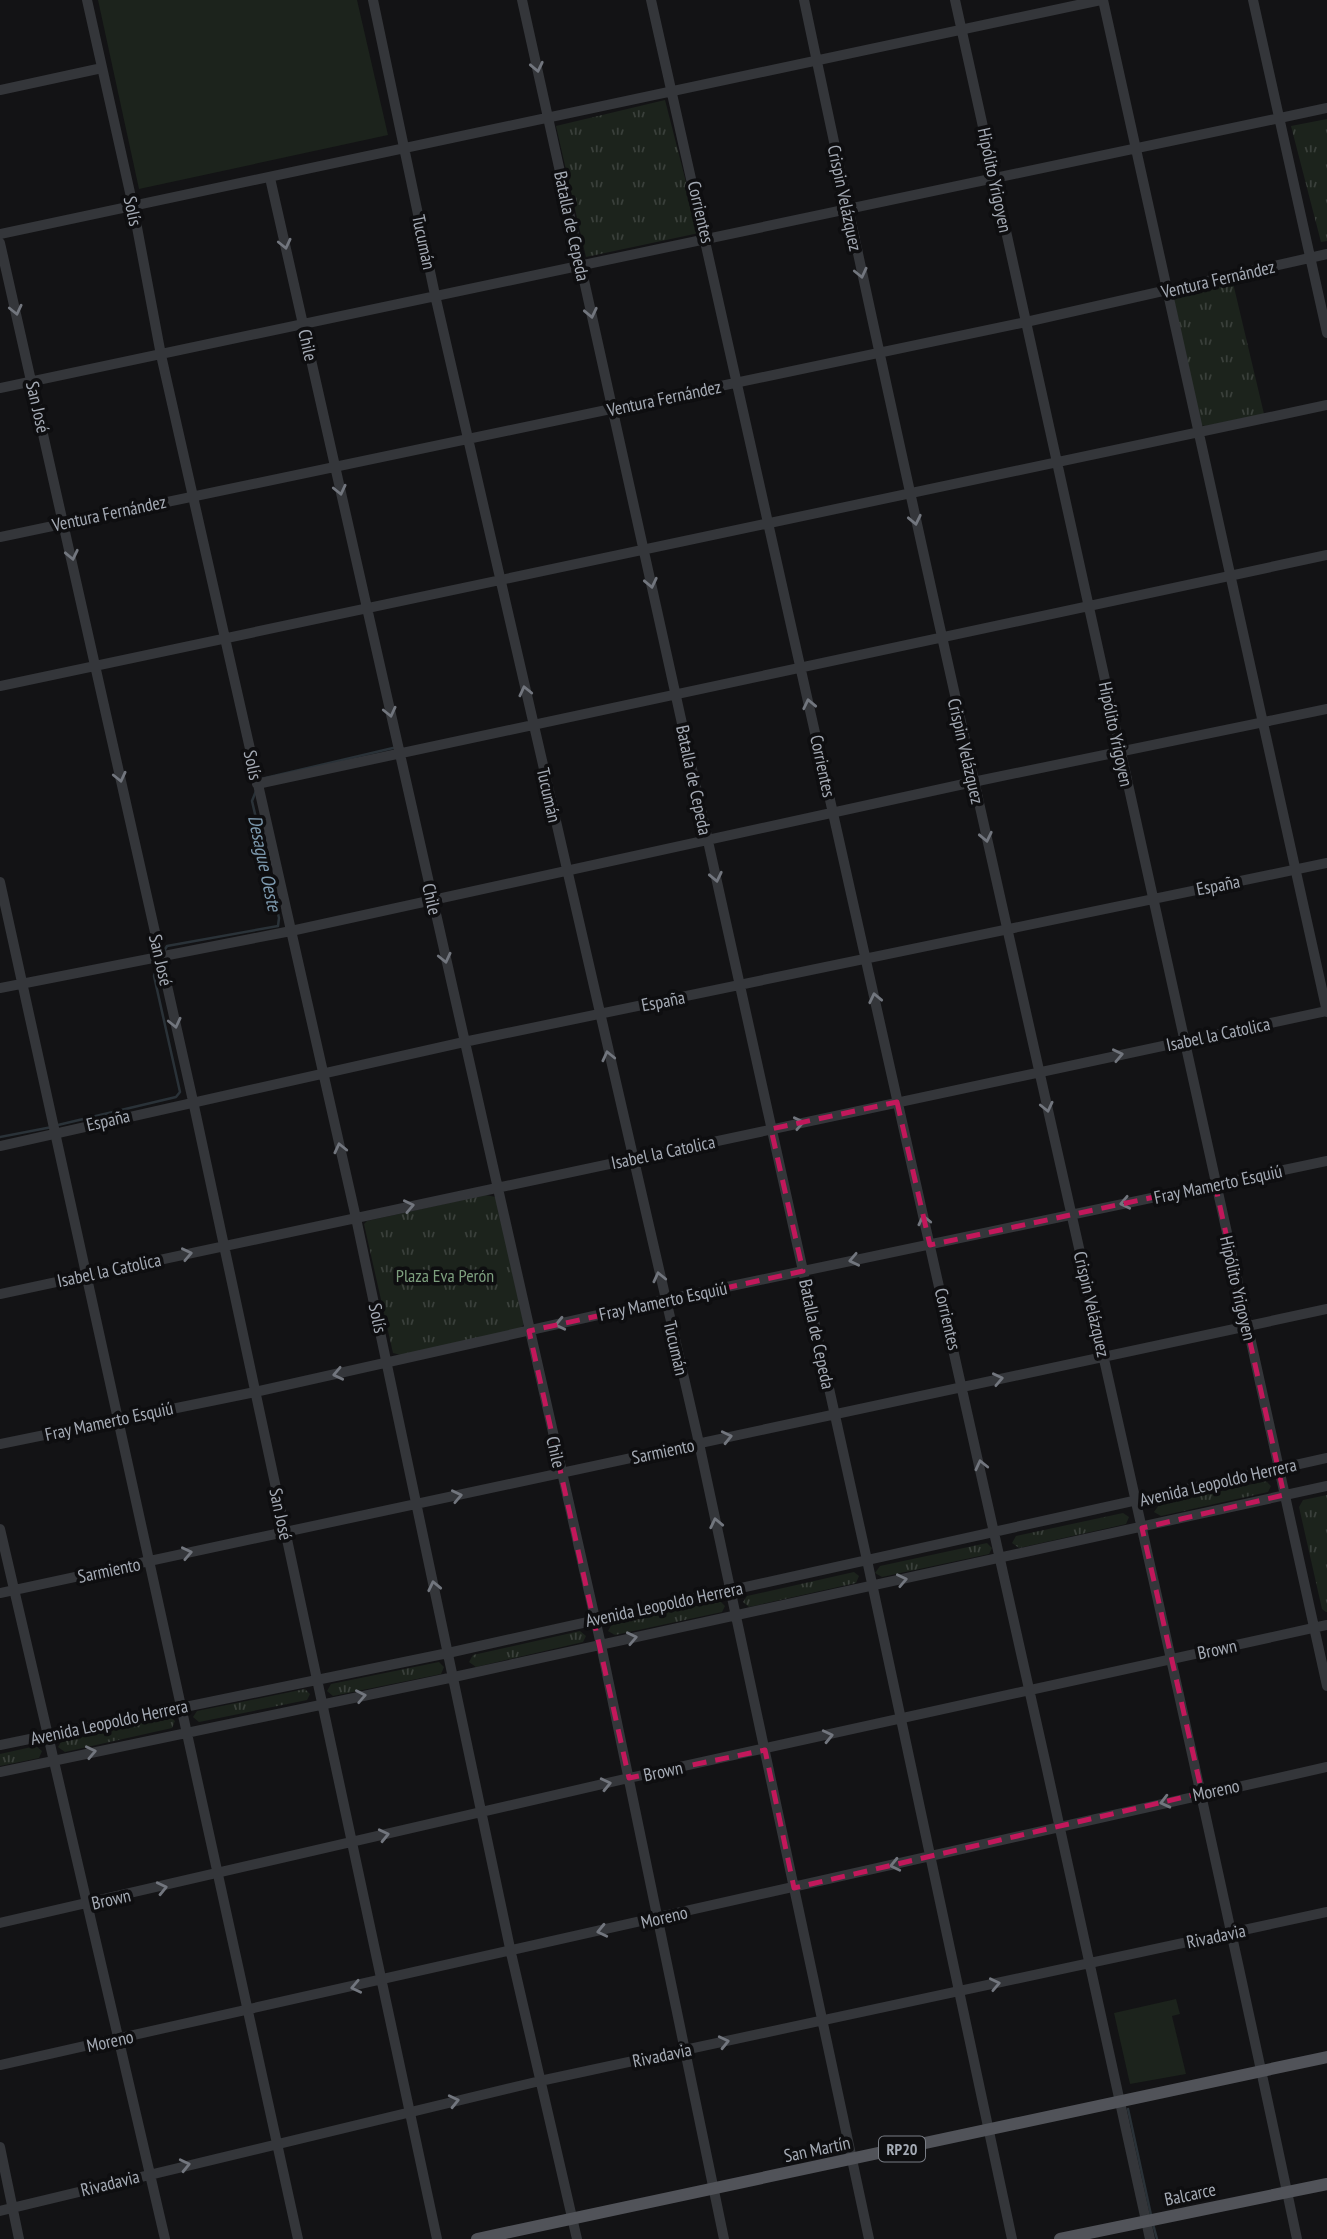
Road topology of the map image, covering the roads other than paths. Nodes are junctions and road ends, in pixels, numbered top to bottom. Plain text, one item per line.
1 (87, 0) edge
2 (373, 0) edge
3 (522, 0) edge
4 (652, 0) edge
5 (804, 0) edge
6 (955, 0) edge
7 (1102, 0) edge
8 (1253, 0) edge
9 (962, 30) junction
10 (817, 63) junction
11 (102, 68) junction
12 (0, 90) edge
13 (672, 92) junction
14 (1327, 108) edge
15 (548, 116) junction
16 (1279, 118) junction
17 (1136, 148) junction
18 (404, 149) junction
19 (994, 177) junction
20 (270, 178) junction
21 (133, 206) junction
22 (847, 210) junction
23 (0, 234) edge
24 (707, 238) junction
25 (0, 243) edge
26 (1327, 254) edge
27 (1310, 257) junction
28 (580, 264) junction
29 (1167, 291) junction
30 (435, 295) junction
31 (1026, 322) junction
32 (303, 323) junction
33 (1327, 333) edge
34 (879, 352) junction
35 (161, 355) junction
36 (33, 381) junction
37 (738, 383) junction
38 (0, 388) edge
39 (1327, 405) edge
40 (612, 409) junction
41 (1199, 434) junction
42 (469, 440) junction
43 (1057, 463) junction
44 (335, 467) junction
45 (910, 494) junction
46 (193, 495) junction
47 (65, 523) junction
48 (771, 523) junction
49 (0, 537) edge
50 (644, 550) junction
51 (1327, 555) edge
52 (1230, 575) junction
53 (500, 580) junction
54 (1088, 606) junction
55 (367, 608) junction
56 (225, 638) junction
57 (941, 638) junction
58 (95, 666) junction
59 (802, 668) junction
60 (0, 686) edge
61 (676, 694) junction
62 (1327, 709) edge
63 (1263, 722) junction
64 (533, 725) junction
65 (1120, 752) junction
66 (400, 756) junction
67 (973, 782) junction
68 (257, 784) junction
69 (833, 814) junction
70 (708, 841) junction
71 (1327, 863) edge
72 (1295, 869) junction
73 (566, 871) junction
74 (0, 882) edge
75 (432, 898) junction
76 (1153, 898) junction
77 (1006, 928) junction
78 (292, 931) junction
79 (160, 958) junction
80 (867, 959) junction
81 (22, 984) junction
82 (740, 985) junction
83 (0, 988) edge
84 (1327, 1011) edge
85 (598, 1014) junction
86 (1184, 1041) junction
87 (464, 1042) junction
88 (1039, 1072) junction
89 (323, 1074) junction
90 (193, 1101) junction
91 (897, 1102) junction
92 (771, 1129) junction
93 (55, 1132) junction
94 (0, 1146) edge
95 (632, 1159) junction
96 (1327, 1161) edge
97 (1216, 1184) junction
98 (497, 1188) junction
99 (1072, 1215) junction
100 (356, 1217) junction
101 (930, 1245) junction
102 (222, 1246) junction
103 (803, 1271) junction
104 (85, 1276) junction
105 (0, 1294) edge
106 (665, 1300) junction
107 (1327, 1309) edge
108 (1247, 1327) junction
109 (529, 1331) junction
110 (1104, 1356) junction
111 (388, 1363) junction
112 (963, 1387) junction
113 (255, 1392) junction
114 (834, 1413) junction
115 (116, 1419) junction
116 (699, 1443) junction
117 (0, 1444) edge
118 (1327, 1458) edge
119 (1278, 1468) junction
120 (561, 1473) junction
121 (1327, 1486) edge
122 (1284, 1495) junction
123 (1136, 1502) junction
124 (417, 1505) junction
125 (1142, 1528) junction
126 (0, 1530) edge
127 (285, 1532) junction
128 (996, 1532) junction
129 (1002, 1558) junction
130 (867, 1560) junction
131 (148, 1562) junction
132 (872, 1586) junction
133 (13, 1590) junction
134 (730, 1590) junction
135 (0, 1593) edge
136 (735, 1616) junction
137 (594, 1619) junction
138 (1327, 1625) edge
139 (1314, 1628) junction
140 (601, 1645) junction
141 (448, 1653) junction
142 (1172, 1659) junction
143 (454, 1677) junction
144 (316, 1679) junction
145 (1327, 1686) edge
146 (1031, 1691) junction
147 (323, 1703) junction
148 (180, 1707) junction
149 (900, 1719) junction
150 (185, 1732) junction
151 (46, 1736) junction
152 (0, 1745) edge
153 (765, 1750) junction
154 (52, 1761) junction
155 (1327, 1767) edge
156 (0, 1772) edge
157 (629, 1779) junction
158 (1202, 1793) junction
159 (482, 1813) junction
160 (1061, 1828) junction
161 (353, 1842) junction
162 (929, 1857) junction
163 (216, 1875) junction
164 (794, 1888) junction
165 (87, 1905) junction
166 (1327, 1912) edge
167 (659, 1918) junction
168 (0, 1923) edge
169 (1232, 1933) junction
170 (511, 1952) junction
171 (1090, 1963) junction
172 (381, 1981) junction
173 (958, 1992) junction
174 (245, 2011) junction
175 (821, 2020) junction
176 (119, 2039) junction
177 (685, 2050) junction
178 (1327, 2057) edge
179 (0, 2066) edge
180 (1262, 2072) junction
181 (540, 2081) junction
182 (1121, 2103) junction
183 (409, 2112) junction
184 (988, 2132) junction
185 (276, 2144) junction
186 (0, 2147) edge
187 (851, 2160) junction
188 (151, 2173) junction
189 (1327, 2184) edge
190 (714, 2189) junction
191 (1287, 2192) junction
192 (13, 2208) junction
193 (0, 2211) edge
194 (573, 2219) junction
195 (1147, 2221) junction
196 (19, 2239) edge
197 (165, 2239) edge
198 (298, 2239) edge
199 (437, 2239) edge
200 (477, 2239) edge
201 (577, 2239) edge
202 (724, 2239) edge
203 (869, 2239) edge
204 (1012, 2239) edge
205 (1060, 2239) edge
206 (1150, 2239) edge
207 (1297, 2239) edge

1 - 11 street, Solís
2 - 18 street, Tucumán
3 -> 15 street, Batalla de Cepeda
4 - 13 street, Corrientes
5 - 10 street, Crispin Velázquez
6 - 9 street, Hipólito Yrigoyen
7 - 9 street
7 - 17 street
8 - 16 street
9 - 10 street
9 - 19 street, Hipólito Yrigoyen
10 - 13 street
10 - 22 street, Crispin Velázquez
11 - 12 street
11 - 21 street, Solís
13 - 15 street
13 - 24 street, Corrientes
14 - 16 street
15 - 18 street
15 - 28 street, Batalla de Cepeda
16 - 17 street
16 - 27 street
17 - 19 street
17 - 29 street
18 - 20 street
18 - 30 street, Tucumán
19 - 22 street
19 - 31 street, Hipólito Yrigoyen
20 - 21 street
20 -> 32 street, Chile
21 - 23 street
21 - 35 street, Solís
22 - 24 street
22 -> 34 street, Crispin Velázquez
24 - 28 street
24 - 37 street, Corrientes
25 -> 36 street, San José
26 - 27 street, Ventura Fernández
27 - 29 street, Ventura Fernández
27 - 33 street
28 - 30 street
28 -> 40 street, Batalla de Cepeda
29 - 31 street, Ventura Fernández
29 - 41 street
30 - 32 street
30 - 42 street, Tucumán
31 - 34 street, Ventura Fernández
31 - 43 street, Hipólito Yrigoyen
32 - 35 street
32 - 44 street, Chile
34 - 37 street, Ventura Fernández
34 - 45 street, Crispin Velázquez
35 - 36 street
35 - 46 street, Solís
36 - 38 street
36 - 47 street, San José
37 - 40 street, Ventura Fernández
37 - 48 street, Corrientes
39 - 41 street
40 - 42 street, Ventura Fernández
40 - 50 street, Batalla de Cepeda
41 - 43 street
41 - 52 street
42 - 44 street, Ventura Fernández
42 - 53 street, Tucumán
43 - 45 street
43 - 54 street, Hipólito Yrigoyen
44 - 46 street, Ventura Fernández
44 -> 55 street, Chile
45 - 48 street
45 -> 57 street, Crispin Velázquez
46 - 47 street, Ventura Fernández
46 - 56 street, Solís
47 - 49 street, Ventura Fernández
47 -> 58 street, San José
48 - 50 street
48 - 59 street, Corrientes
50 - 53 street
50 -> 61 street, Batalla de Cepeda
51 - 52 street
52 - 54 street
52 - 63 street
53 - 55 street
64 -> 53 street, Tucumán
54 - 57 street
54 - 65 street, Hipólito Yrigoyen
55 - 56 street
55 -> 66 street, Chile
56 - 58 street
56 - 68 street, Solís
57 - 59 street
57 - 67 street, Crispin Velázquez
58 - 60 street
58 -> 79 street, San José
59 - 61 street
69 -> 59 street, Corrientes
61 - 64 street
61 - 70 street, Batalla de Cepeda
62 - 63 street
63 - 65 street
63 - 72 street
64 - 66 street
64 - 73 street, Tucumán
65 - 67 street
65 - 76 street, Hipólito Yrigoyen
66 - 68 street
66 - 75 street, Chile
67 - 69 street
67 -> 77 street, Crispin Velázquez
68 - 78 street, Solís
69 - 70 street
69 - 80 street, Corrientes
70 - 73 street
70 -> 82 street, Batalla de Cepeda
71 - 72 street, España
72 - 76 street, España
72 - 84 street
73 - 75 street
73 - 85 street, Tucumán
74 - 81 street
75 - 78 street
75 -> 87 street, Chile
76 - 77 street, España
76 - 86 street, Hipólito Yrigoyen
77 - 80 street, España
77 - 88 street, Crispin Velázquez
78 - 79 street
78 - 89 street, Solís
79 - 81 street
79 -> 90 street, San José
80 - 82 street, España
91 -> 80 street, Corrientes
81 - 83 street
81 - 93 street
82 - 85 street, España
82 - 92 street, Batalla de Cepeda
84 - 86 street, Isabel la Catolica
85 - 87 street, España
95 -> 85 street, Tucumán
88 -> 86 street, Isabel la Catolica
86 - 97 street, Hipólito Yrigoyen
87 - 89 street, España
87 - 98 street, Chile
88 - 91 street, Isabel la Catolica
88 -> 99 street, Crispin Velázquez
89 - 90 street, España
100 -> 89 street, Solís
90 - 93 street, España
90 - 102 street, San José
92 -> 91 street, Isabel la Catolica
101 -> 91 street, Corrientes
92 - 95 street, Isabel la Catolica
92 - 103 street, Batalla de Cepeda
93 - 94 street, España
93 - 104 street
95 - 98 street, Isabel la Catolica
106 -> 95 street, Tucumán
96 - 97 street, Fray Mamerto Esquiú
97 -> 99 street, Fray Mamerto Esquiú
97 - 108 street, Hipólito Yrigoyen
100 -> 98 street, Isabel la Catolica
98 - 109 street, Chile
99 - 101 street, Fray Mamerto Esquiú
99 - 110 street, Crispin Velázquez
100 - 102 street, Isabel la Catolica
100 - 111 street, Solís
101 -> 103 street, Fray Mamerto Esquiú
101 - 112 street, Corrientes
104 -> 102 street, Isabel la Catolica
102 - 113 street, San José
103 - 106 street, Fray Mamerto Esquiú
103 - 114 street, Batalla de Cepeda
104 - 105 street, Isabel la Catolica
104 - 115 street
106 -> 109 street, Fray Mamerto Esquiú
106 - 116 street, Tucumán
107 - 108 street, Sarmiento
108 - 110 street, Sarmiento
108 - 119 street, Hipólito Yrigoyen
109 - 111 street, Fray Mamerto Esquiú
109 - 120 street, Chile
112 -> 110 street, Sarmiento
110 - 123 street, Crispin Velázquez
111 -> 113 street, Fray Mamerto Esquiú
111 - 124 street, Solís
112 - 114 street, Sarmiento
128 -> 112 street, Corrientes
113 - 115 street, Fray Mamerto Esquiú
113 - 127 street, San José
116 -> 114 street, Sarmiento
114 - 130 street, Batalla de Cepeda
115 - 117 street, Fray Mamerto Esquiú
115 - 131 street
116 - 120 street, Sarmiento
134 -> 116 street, Tucumán
118 - 119 street, Avenida Leopoldo Herrera
119 - 122 street, Hipólito Yrigoyen
119 - 123 street, Avenida Leopoldo Herrera
124 -> 120 street, Sarmiento
120 - 137 street, Chile
121 - 122 street, Avenida Leopoldo Herrera
122 - 125 street, Avenida Leopoldo Herrera
122 - 139 street, Hipólito Yrigoyen
123 - 125 street, Crispin Velázquez
123 - 128 street, Avenida Leopoldo Herrera
124 - 127 street, Sarmiento
141 -> 124 street, Solís
125 - 129 street, Avenida Leopoldo Herrera
125 - 142 street, Crispin Velázquez
126 - 133 street
131 -> 127 street, Sarmiento
127 - 144 street, San José
128 - 129 street, Corrientes
128 - 130 street, Avenida Leopoldo Herrera
132 -> 129 street, Avenida Leopoldo Herrera
129 - 146 street, Corrientes
130 - 132 street, Batalla de Cepeda
130 - 134 street, Avenida Leopoldo Herrera
131 - 133 street, Sarmiento
131 - 148 street
132 - 136 street, Avenida Leopoldo Herrera
132 - 149 street, Batalla de Cepeda
133 - 135 street, Sarmiento
133 - 151 street
134 - 136 street, Tucumán
134 - 137 street, Avenida Leopoldo Herrera
140 -> 136 street, Avenida Leopoldo Herrera
136 - 153 street, Tucumán
137 - 140 street, Chile
137 - 141 street, Avenida Leopoldo Herrera
138 - 139 street, Brown
139 - 142 street, Brown
139 - 145 street, Hipólito Yrigoyen
140 - 143 street, Avenida Leopoldo Herrera
140 - 157 street, Chile
141 - 143 street, Solís
141 - 144 street, Avenida Leopoldo Herrera
142 - 146 street, Brown
142 - 158 street, Crispin Velázquez
147 -> 143 street, Avenida Leopoldo Herrera
143 - 159 street, Solís
144 - 147 street, San José
144 - 148 street, Avenida Leopoldo Herrera
146 - 149 street, Brown
146 - 160 street, Corrientes
147 - 150 street, Avenida Leopoldo Herrera
147 - 161 street, San José
148 - 150 street
148 - 151 street, Avenida Leopoldo Herrera
153 -> 149 street, Brown
149 - 162 street, Batalla de Cepeda
154 -> 150 street, Avenida Leopoldo Herrera
150 - 163 street
151 - 152 street, Avenida Leopoldo Herrera
151 - 154 street
153 - 157 street, Brown
153 - 164 street, Tucumán
154 - 156 street, Avenida Leopoldo Herrera
154 - 165 street
155 - 158 street, Moreno
159 -> 157 street, Brown
157 - 167 street, Chile
158 -> 160 street, Moreno
158 - 169 street, Crispin Velázquez
161 -> 159 street, Brown
159 - 170 street, Solís
160 - 162 street, Moreno
160 - 171 street, Corrientes
161 - 163 street, Brown
161 - 172 street, San José
162 -> 164 street, Moreno
162 - 173 street, Batalla de Cepeda
165 -> 163 street, Brown
163 - 174 street
164 - 167 street, Moreno
164 - 175 street, Tucumán
165 - 168 street, Brown
165 - 176 street
166 - 169 street, Rivadavia
167 -> 170 street, Moreno
167 - 177 street, Chile
169 - 171 street, Rivadavia
169 - 180 street, Crispin Velázquez
170 - 172 street, Moreno
170 - 181 street, Solís
173 -> 171 street, Rivadavia
171 - 182 street, Corrientes
172 -> 174 street, Moreno
172 - 183 street, San José
173 - 175 street, Rivadavia
173 - 184 street, Batalla de Cepeda
174 - 176 street, Moreno
174 - 185 street
177 -> 175 street, Rivadavia
175 - 187 street, Tucumán
176 - 179 street, Moreno
176 - 188 street
177 - 181 street, Rivadavia
177 - 190 street, Chile
178 - 180 main road, San Martín / RP20
180 - 182 main road, San Martín / RP20
180 - 191 street, Crispin Velázquez
183 -> 181 street, Rivadavia
181 - 194 street, Solís
182 - 184 main road, San Martín / RP20
182 - 195 street, Corrientes
183 - 185 street, Rivadavia
183 - 199 street, San José
184 - 187 main road, San Martín / RP20
184 - 204 street, Batalla de Cepeda
188 -> 185 street, Rivadavia
185 - 198 street
186 - 192 street
187 - 190 main road, San Martín / RP20
187 - 203 street, Tucumán
188 - 192 street, Rivadavia
188 - 197 street
189 - 191 main road, Balcarce
190 - 194 main road, San Martín / RP20
190 - 202 street, Chile
191 - 195 main road, Balcarce
191 - 207 street, Crispin Velázquez
192 - 193 street, Rivadavia
192 - 196 street
194 - 200 main road, San Martín / RP20
194 - 201 street, Solís
195 - 205 main road, Balcarce
195 - 206 street, Corrientes

